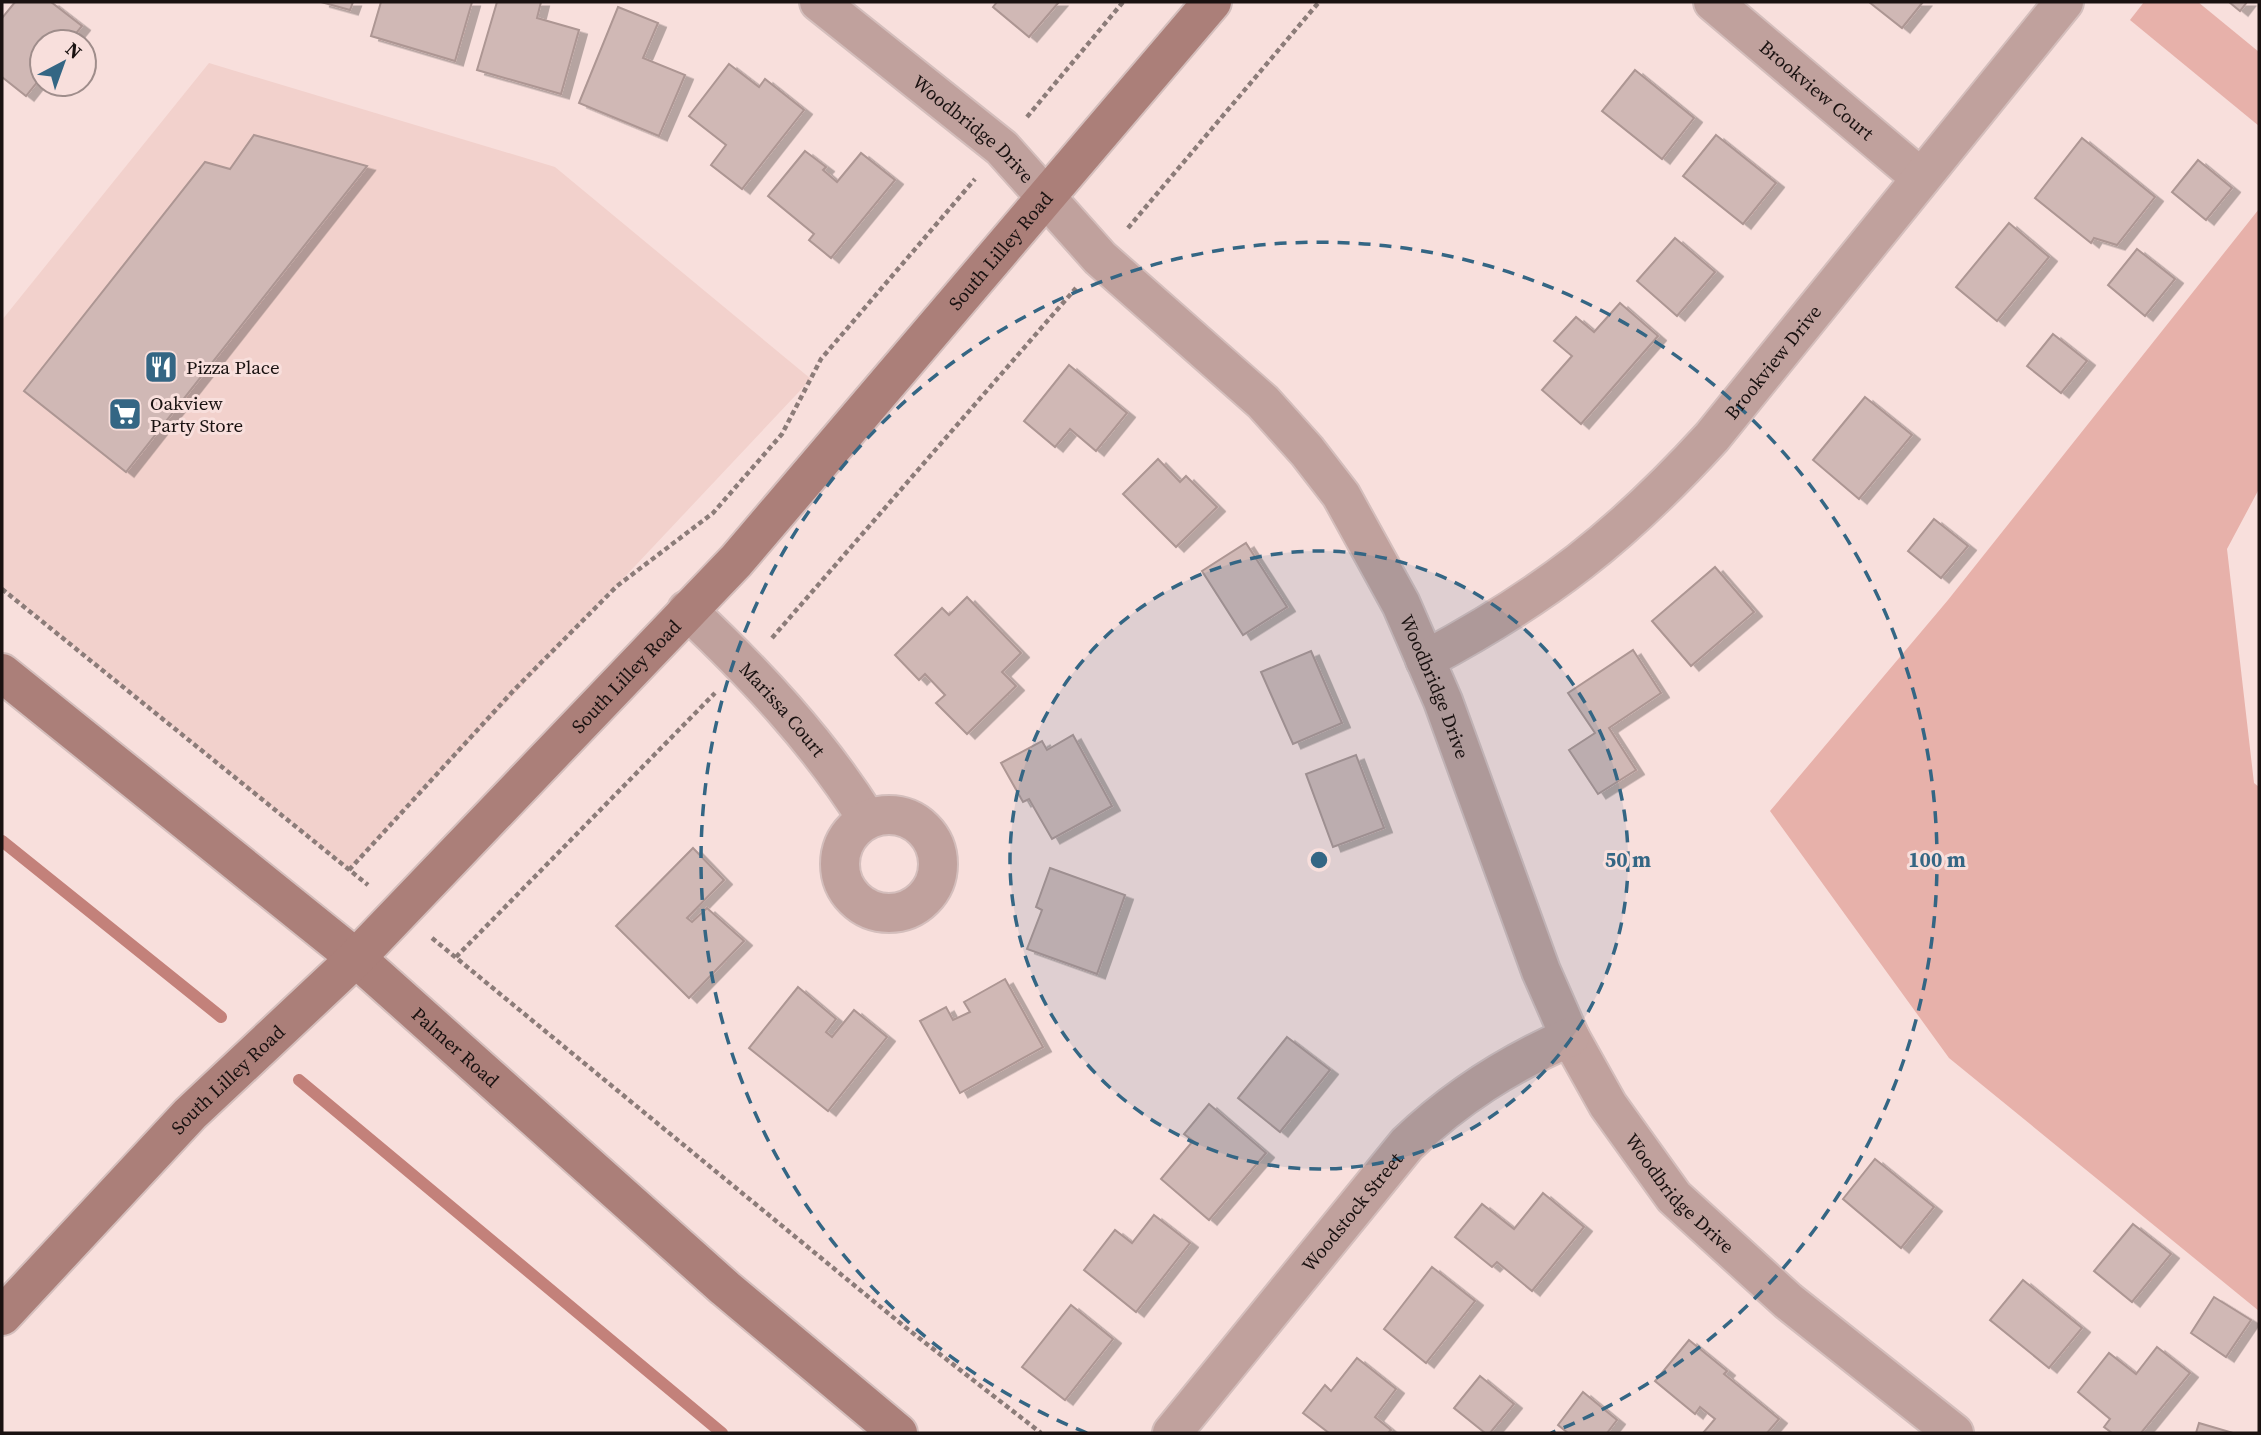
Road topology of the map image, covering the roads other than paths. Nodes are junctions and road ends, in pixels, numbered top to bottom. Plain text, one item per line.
1 (819, 2) edge
2 (1212, 2) edge
3 (1713, 2) edge
4 (2064, 2) edge
5 (1921, 178) junction
6 (1046, 199) junction
7 (687, 610) junction
8 (1425, 660) junction
9 (2, 673) edge
10 (867, 819) dead end
11 (356, 958) junction
12 (1570, 1037) junction
13 (2, 1316) edge
14 (1929, 1426) edge
15 (898, 1433) edge
16 (1172, 1433) edge

1 - 6 street, Woodbridge Drive
2 - 6 street, South Lilley Road
3 - 5 street, Brookview Court
4 - 5 street, Brookview Drive
5 - 8 street, Brookview Drive
6 - 7 street, South Lilley Road
6 - 8 street, Woodbridge Drive
7 - 10 street, Marissa Court
7 - 11 street, South Lilley Road
8 - 12 street, Woodbridge Drive
9 - 11 street, Palmer Road
11 - 13 street, South Lilley Road
11 - 15 street, Palmer Road
12 - 14 street, Woodbridge Drive
12 - 16 street, Woodstock Street

